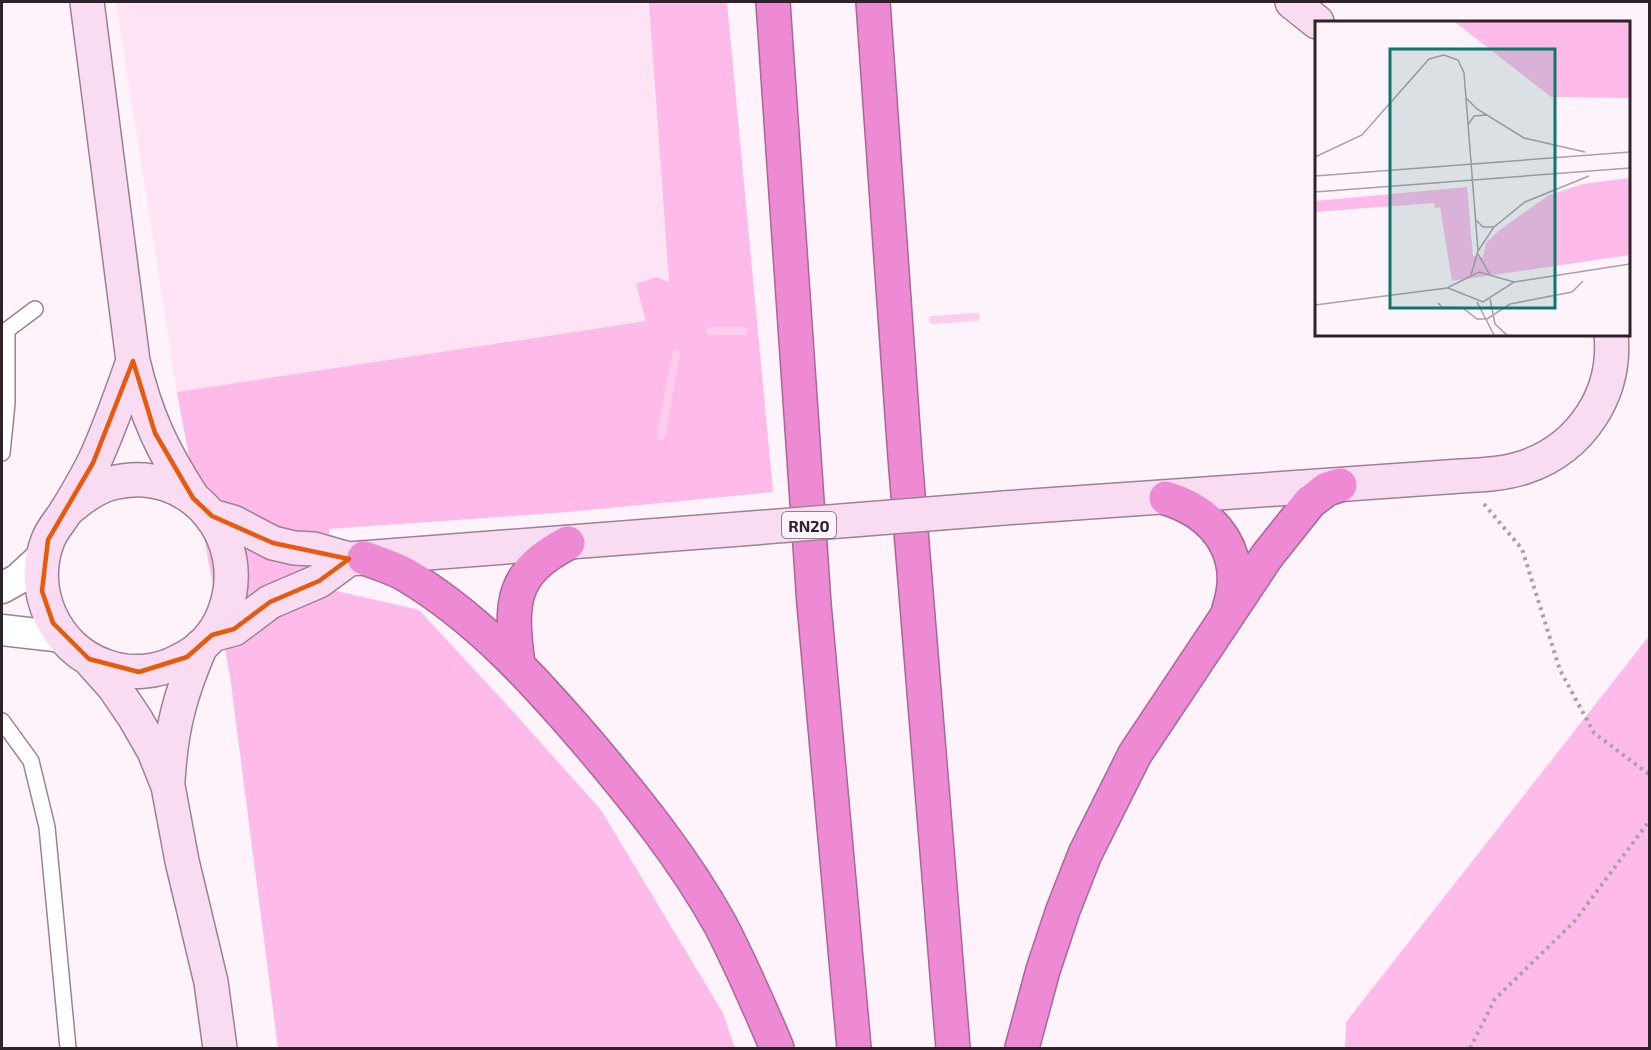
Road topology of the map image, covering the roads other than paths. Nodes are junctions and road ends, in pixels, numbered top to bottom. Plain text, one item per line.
1 (87, 2) edge
2 (773, 2) edge
3 (873, 2) edge
4 (1292, 2) edge
5 (1316, 21) edge
6 (35, 309) dead end
7 (1611, 336) edge
8 (133, 361) junction
9 (2, 453) edge
10 (1340, 485) junction
11 (1166, 498) junction
12 (202, 507) junction
13 (66, 511) junction
14 (568, 543) junction
15 (43, 556) junction
16 (357, 558) junction
17 (2, 588) edge
18 (1227, 614) junction
19 (2, 630) edge
20 (63, 637) junction
21 (206, 641) junction
22 (89, 659) junction
23 (518, 664) junction
24 (2, 721) edge
25 (168, 786) junction
26 (68, 1048) edge
27 (220, 1048) edge
28 (777, 1048) edge
29 (854, 1048) edge
30 (953, 1048) edge
31 (1022, 1048) edge

1 - 8 main road
2 - 29 highway, RN20
3 - 30 highway
4 - 5 main road
6 - 9 lane
7 - 10 main road
8 - 12 main road
8 - 13 main road
10 - 11 main road
10 - 18 highway
11 - 14 main road, bridge
11 - 18 highway
12 - 13 main road
12 - 16 main road
12 - 21 main road
13 - 15 main road
14 - 16 main road
14 - 23 highway
15 - 17 street
15 - 20 main road
16 - 21 main road
16 - 23 highway
18 - 31 highway
19 - 20 street
20 - 22 main road
21 - 22 main road
21 - 25 main road
22 - 25 main road
23 - 28 highway
24 - 26 lane
25 - 27 main road

